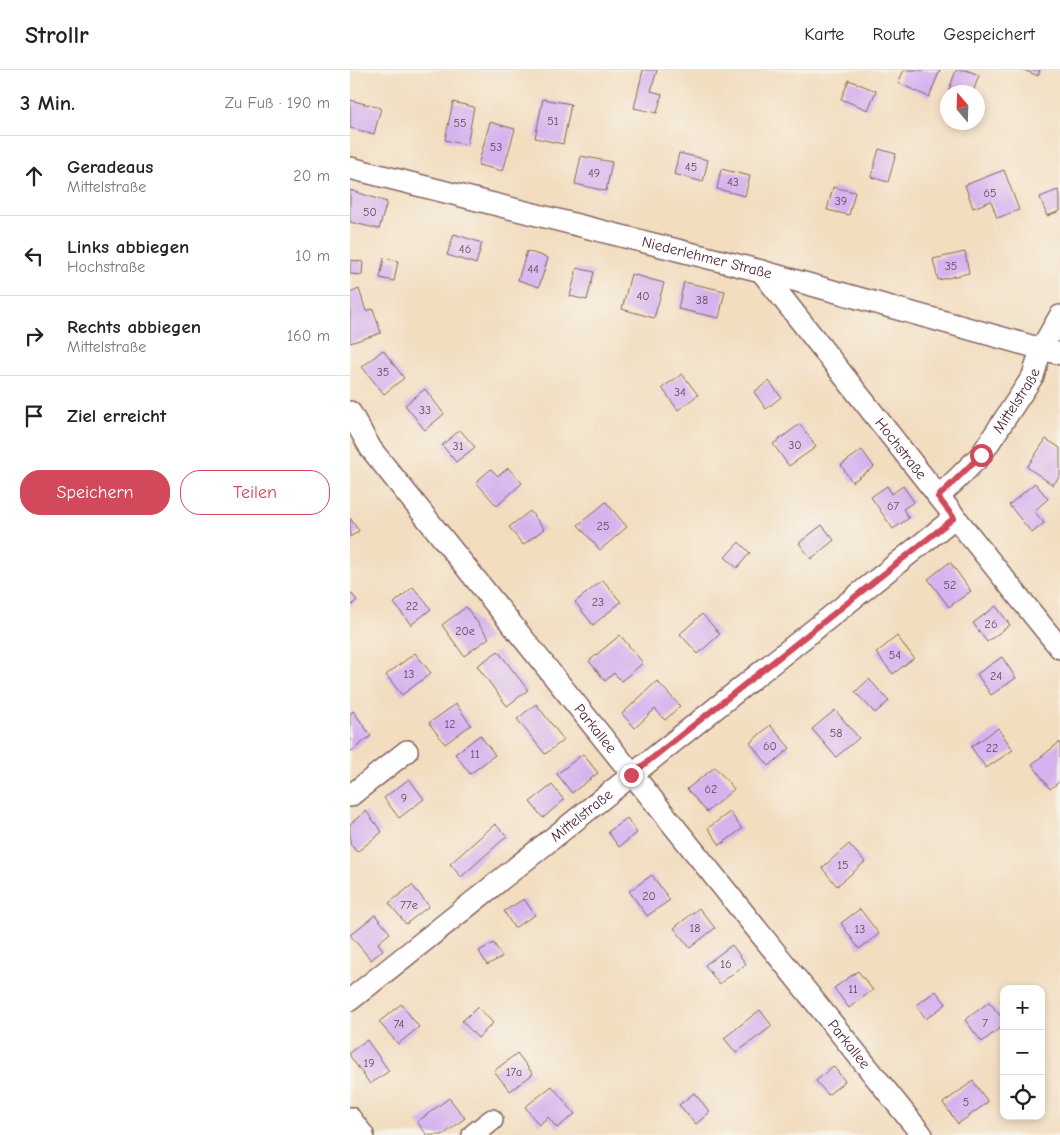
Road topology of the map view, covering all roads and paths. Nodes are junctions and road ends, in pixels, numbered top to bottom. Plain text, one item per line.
1 (350, 168) edge
2 (761, 271) junction
3 (1060, 316) edge
4 (1050, 351) edge
5 (350, 412) edge
6 (938, 497) junction
7 (954, 518) junction
8 (1060, 648) edge
9 (407, 751) dead end
10 (631, 775) junction
11 (350, 796) edge
12 (350, 1000) edge
13 (350, 1118) edge
14 (492, 1120) dead end
15 (363, 1135) edge
16 (473, 1135) edge
17 (922, 1135) edge

1 - 2 street, Niederlehmer Straße
2 - 4 street, Niederlehmer Straße
2 - 6 street, Hochstraße
3 - 4 street, Mittelstraße
4 - 6 street, Mittelstraße
5 - 10 street, Parkallee
6 - 7 street, Hochstraße
7 - 8 street, Hochstraße
7 - 10 street, Mittelstraße
9 - 11 street
10 - 12 street, Mittelstraße
10 - 17 street, Parkallee
13 - 15 street
14 - 16 street

